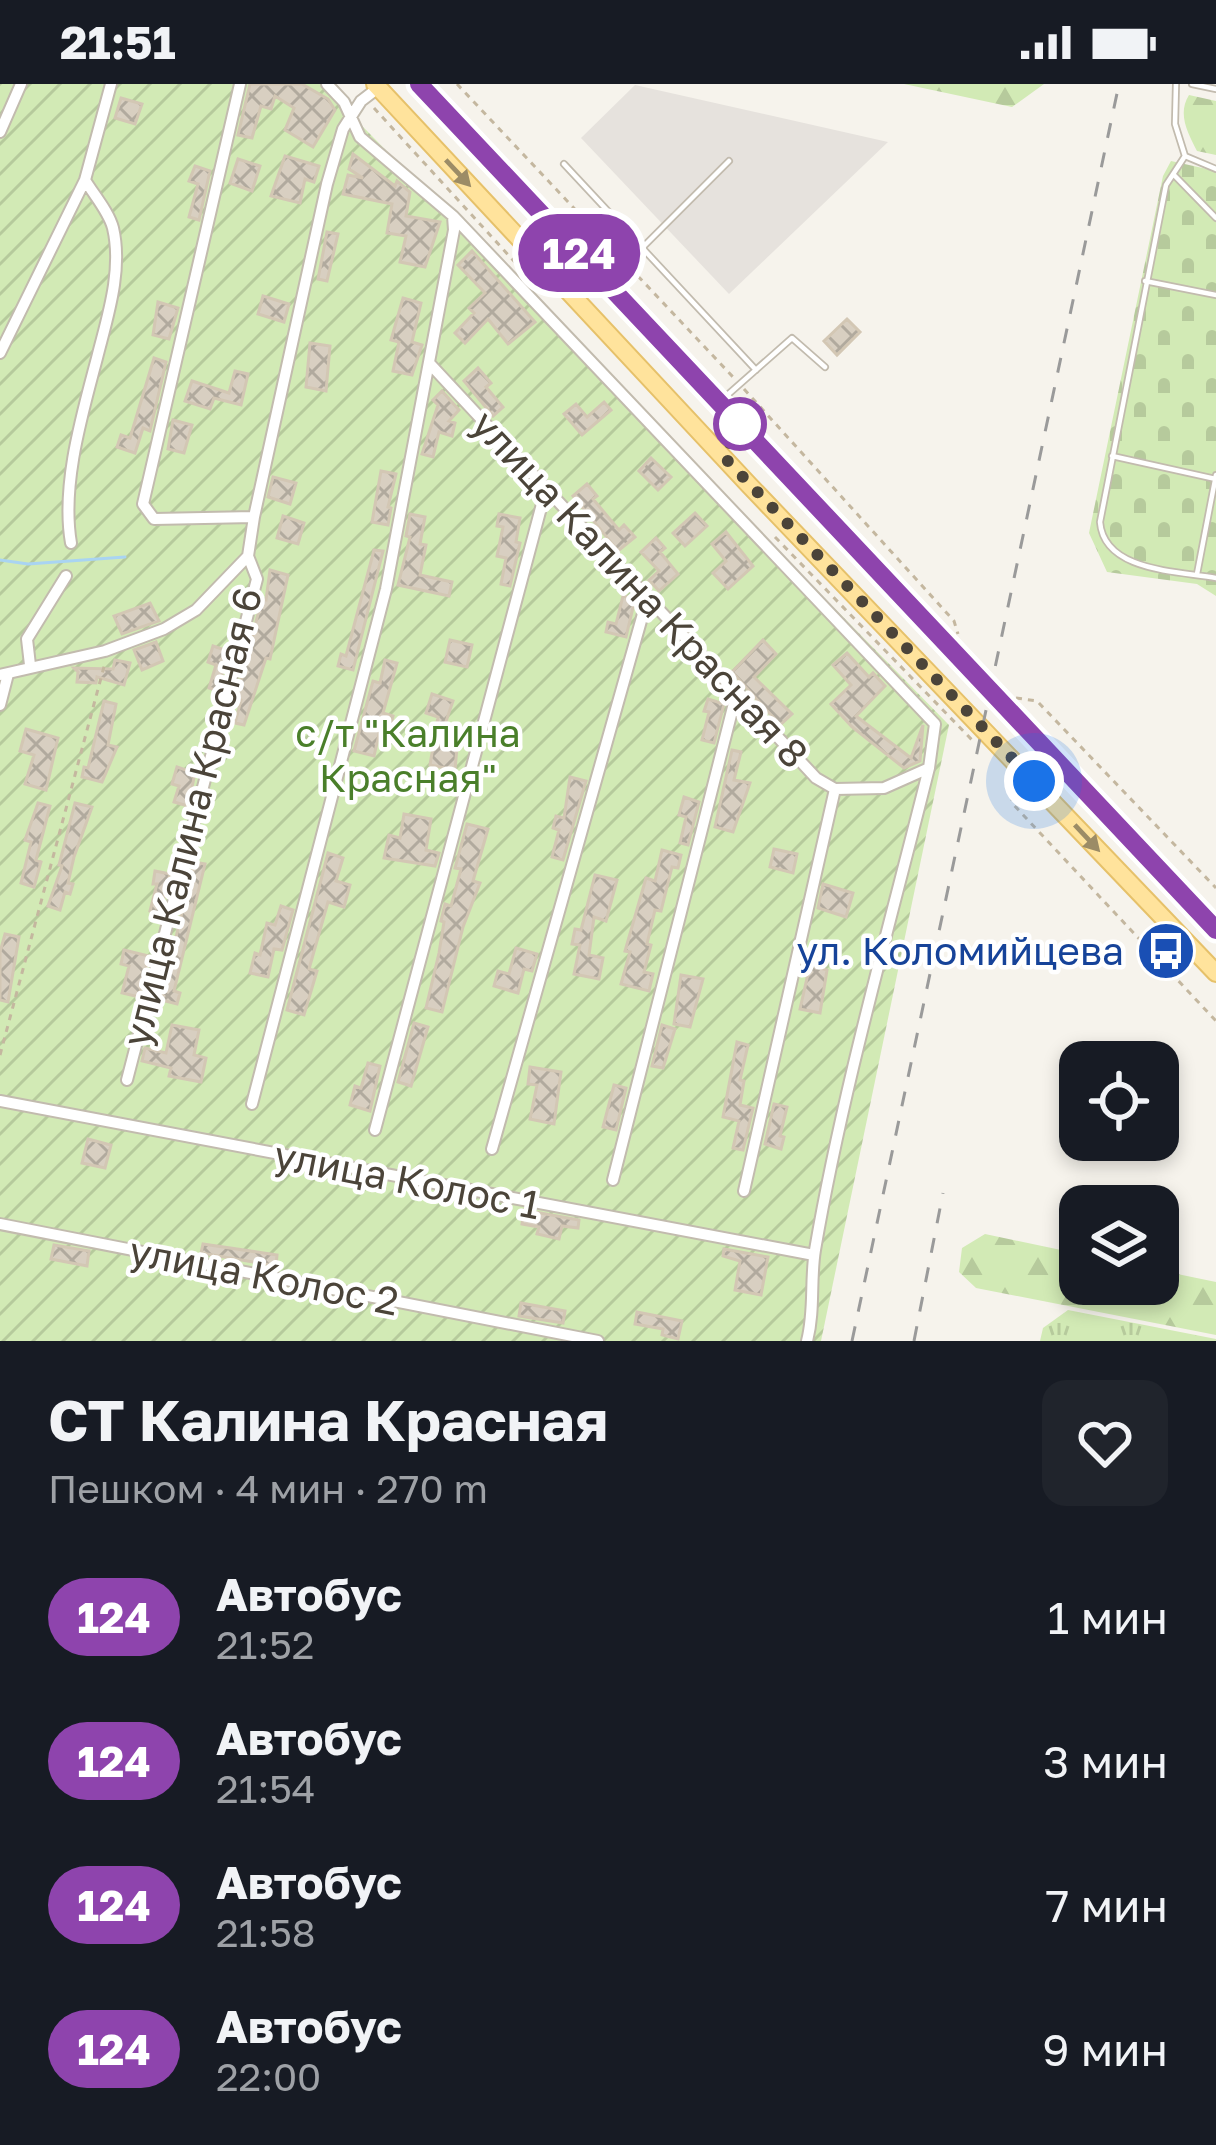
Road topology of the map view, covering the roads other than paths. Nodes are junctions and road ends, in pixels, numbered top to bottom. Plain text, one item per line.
1 (21, 84) edge
2 (111, 84) edge
3 (240, 84) edge
4 (327, 84) edge
5 (419, 84) edge
6 (1177, 84) edge
7 (1192, 84) edge
8 (376, 86) edge
9 (1216, 89) edge
10 (348, 117) junction
11 (0, 132) edge
12 (1185, 156) junction
13 (729, 161) dead end
14 (564, 164) dead end
15 (1216, 169) edge
16 (1172, 174) junction
17 (85, 180) junction
18 (453, 216) junction
19 (1216, 218) edge
20 (642, 248) junction
21 (1145, 281) junction
22 (1216, 295) edge
23 (0, 353) edge
24 (430, 364) junction
25 (825, 367) dead end
26 (755, 370) junction
27 (720, 402) junction
28 (1112, 456) junction
29 (1216, 478) edge
30 (549, 490) junction
31 (254, 518) junction
32 (71, 543) dead end
33 (248, 556) junction
34 (1198, 574) junction
35 (66, 576) dead end
36 (1216, 578) edge
37 (648, 596) junction
38 (30, 665) junction
39 (4, 675) edge
40 (741, 695) junction
41 (952, 695) junction
42 (0, 705) edge
43 (934, 724) junction
44 (928, 768) junction
45 (835, 789) junction
46 (1216, 929) edge
47 (1216, 973) edge
48 (127, 1079) dead end
49 (0, 1101) edge
50 (252, 1104) dead end
51 (375, 1130) dead end
52 (492, 1149) dead end
53 (613, 1180) dead end
54 (745, 1191) dead end
55 (0, 1225) edge
56 (814, 1256) junction
57 (598, 1341) edge
58 (807, 1341) edge

1 - 11 street
2 - 17 street
3 - 31 street
4 - 10 street
5 - 27 main road
6 - 12 lane
7 - 9 lane
8 - 10 street, улица Калина Красная 6
8 -> 41 main road
10 - 18 street
10 - 31 street, улица Калина Красная 6
12 - 15 lane
12 - 16 lane
13 - 20 lane
14 - 20 lane
16 - 19 lane
16 - 21 lane
17 - 23 street
17 - 32 street
18 - 24 street
18 - 43 street
20 - 26 lane
21 - 22 lane
21 - 28 lane
24 - 30 street, улица Калина Красная 8
24 - 50 street
25 - 26 lane
26 - 27 lane
27 - 46 main road
28 - 29 lane
28 - 34 lane
29 - 34 lane
30 - 37 street, улица Калина Красная 8
30 - 51 street
31 - 33 street, улица Калина Красная 6
33 - 38 street, улица Калина Красная 6
33 - 48 street, улица Калина Красная 6
34 - 36 lane
35 - 38 street
37 - 40 street, улица Калина Красная 8
37 - 52 street
38 - 39 street, улица Калина Красная 6
39 - 42 street
40 - 45 street, улица Калина Красная 8
40 - 53 street
41 - 43 street
41 -> 47 main road
43 - 44 street
44 - 45 street, улица Калина Красная 8
44 - 56 street
45 - 54 street
49 - 56 street, улица Колос 1
55 - 57 street, улица Колос 2
56 - 58 street

